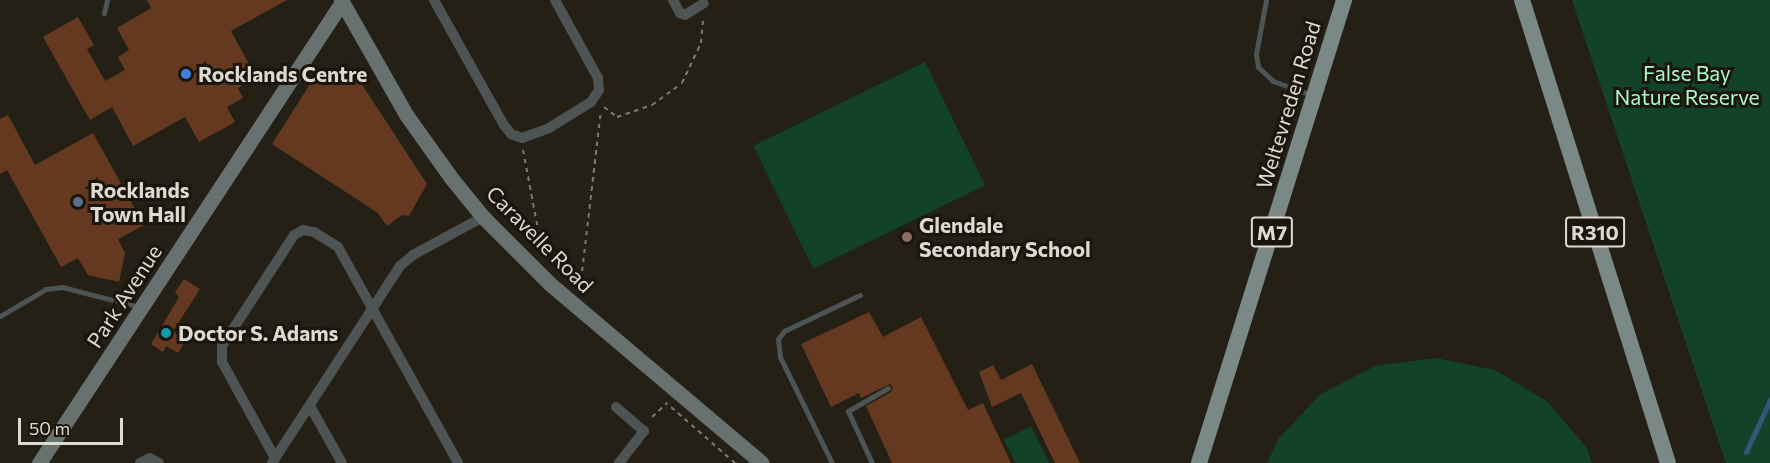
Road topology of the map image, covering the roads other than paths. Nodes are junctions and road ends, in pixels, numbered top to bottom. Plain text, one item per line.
1 (107, 0) edge
2 (434, 0) edge
3 (555, 0) edge
4 (673, 0) edge
5 (1266, 0) edge
6 (1344, 0) edge
7 (1522, 0) edge
8 (342, 1) edge
9 (704, 3) road end
10 (104, 13) dead end
11 (1314, 96) junction
12 (483, 217) junction
13 (860, 295) dead end
14 (141, 308) junction
15 (373, 308) junction
16 (0, 316) edge
17 (888, 388) dead end
18 (310, 406) junction
19 (616, 407) dead end
20 (274, 461) edge
21 (39, 463) edge
22 (140, 463) edge
23 (159, 463) edge
24 (342, 463) edge
25 (458, 463) edge
26 (619, 463) edge
27 (762, 463) edge
28 (832, 463) edge
29 (872, 463) edge
30 (1199, 463) edge
31 (1668, 463) edge

1 - 10 lane
2 - 3 street
4 - 9 street
5 - 11 lane
6 - 11 main road, Weltevreden Road / M7
7 - 31 main road, R310
8 - 12 street, Caravelle Road
8 - 14 street, Park Avenue
11 - 30 main road, Weltevreden Road / M7
12 - 15 street
12 - 27 street, Caravelle Road
13 - 28 lane
14 - 16 lane
14 - 21 street, Park Avenue
15 - 18 street
15 - 20 street
15 - 25 street
17 - 29 lane
18 - 20 street
18 - 24 street
19 - 26 street
22 - 23 street

